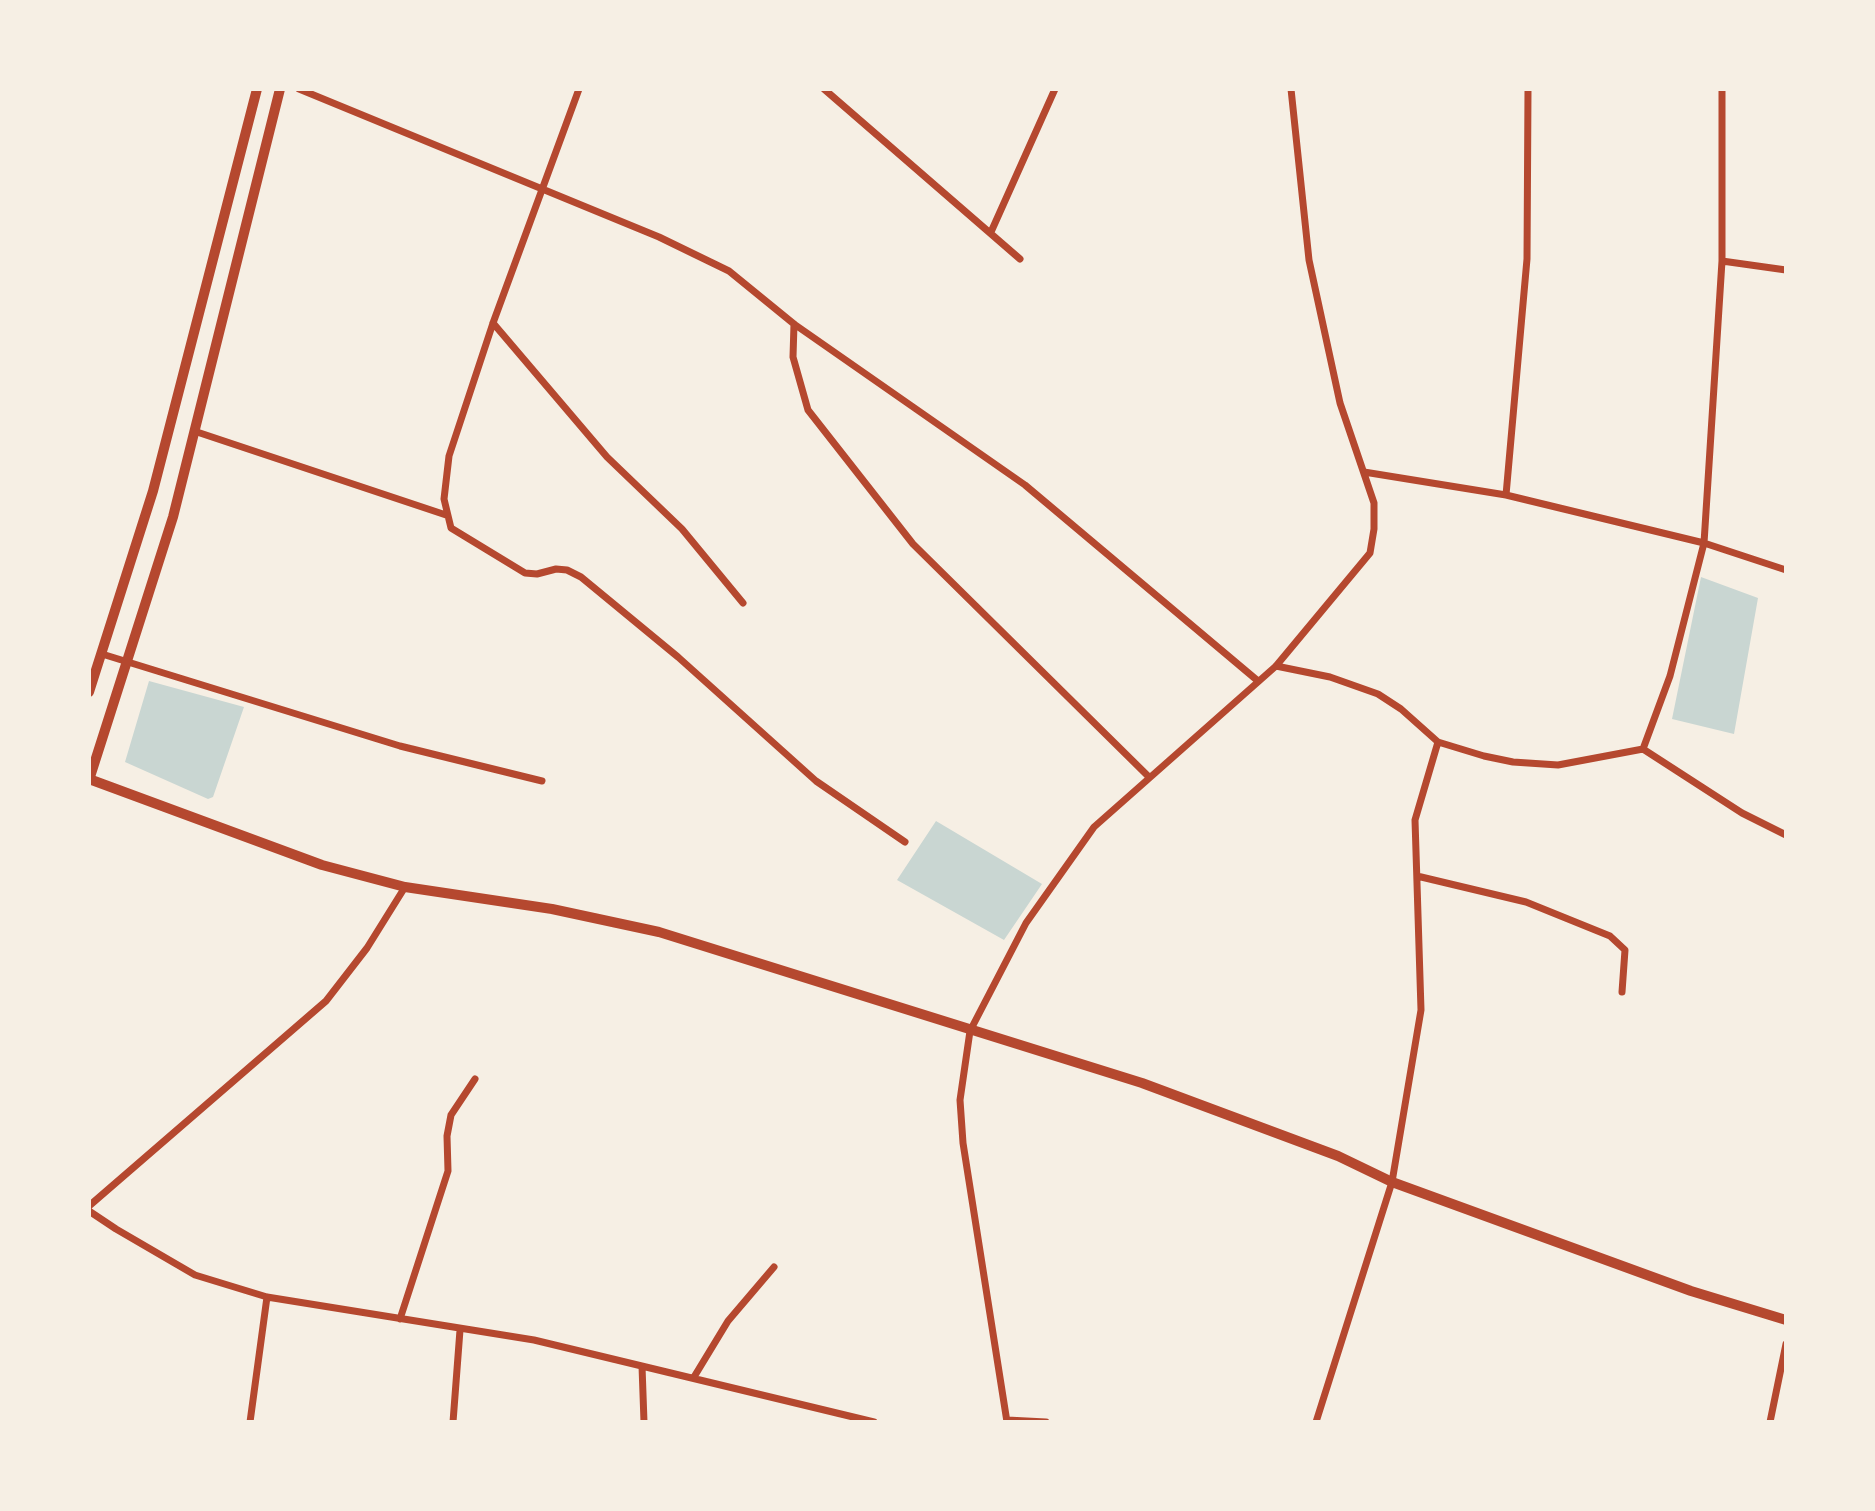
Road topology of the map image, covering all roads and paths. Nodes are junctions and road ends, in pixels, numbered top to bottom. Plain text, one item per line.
1 (257, 89) edge
2 (280, 89) edge
3 (299, 89) edge
4 (579, 89) edge
5 (824, 89) edge
6 (1055, 89) edge
7 (1291, 89) edge
8 (1528, 89) edge
9 (1722, 89) edge
10 (542, 192) junction
11 (991, 232) junction
12 (1020, 259) dead end
13 (1722, 261) junction
14 (1786, 270) edge
15 (494, 323) junction
16 (794, 324) junction
17 (194, 431) junction
18 (1364, 472) junction
19 (1506, 495) junction
20 (446, 515) junction
21 (1704, 543) junction
22 (1786, 570) edge
23 (743, 603) dead end
24 (102, 654) junction
25 (129, 663) junction
26 (1276, 666) junction
27 (1258, 681) junction
28 (89, 692) edge
29 (1438, 742) junction
30 (1643, 750) junction
31 (1149, 776) junction
32 (89, 779) edge
33 (542, 781) dead end
34 (1786, 835) edge
35 (905, 842) dead end
36 (1417, 876) junction
37 (405, 887) junction
38 (1622, 992) dead end
39 (970, 1031) junction
40 (475, 1079) dead end
41 (1392, 1182) junction
42 (89, 1208) edge
43 (774, 1267) dead end
44 (267, 1297) junction
45 (400, 1318) junction
46 (1786, 1320) edge
47 (460, 1330) junction
48 (1786, 1344) edge
49 (642, 1366) junction
50 (694, 1377) junction
51 (1007, 1421) edge
52 (250, 1422) edge
53 (453, 1422) edge
54 (644, 1422) edge
55 (874, 1422) edge
56 (1046, 1422) edge
57 (1316, 1422) edge
58 (1770, 1422) edge

1 - 24 main road
2 - 17 main road
3 - 10 street
4 - 10 street
5 - 11 street
6 - 11 street
7 - 18 street
8 - 19 street
9 - 13 street
10 - 15 street
10 - 16 street
11 - 12 street
13 - 14 street
13 - 21 street
15 - 20 street
15 - 23 street
16 - 27 street
16 - 31 street
17 - 20 street
17 - 25 main road
18 - 19 street
18 - 26 street
19 - 21 street
20 - 35 street
21 - 22 street
21 - 30 street
24 - 25 street
24 - 28 main road
25 - 32 main road
25 - 33 street
26 - 27 street
26 - 29 street
27 - 31 street
29 - 30 street
29 - 36 street
30 - 34 street
31 - 39 street
32 - 37 street
36 - 38 street
36 - 41 street
37 - 39 street
37 - 42 street
39 - 41 street
39 - 51 street
40 - 45 street
41 - 46 street
41 - 57 street
42 - 44 street
43 - 50 street
44 - 45 street
44 - 52 street
45 - 47 street
47 - 49 street
47 - 53 street
48 - 58 street
49 - 50 street
49 - 54 street
50 - 55 street
51 - 56 street

